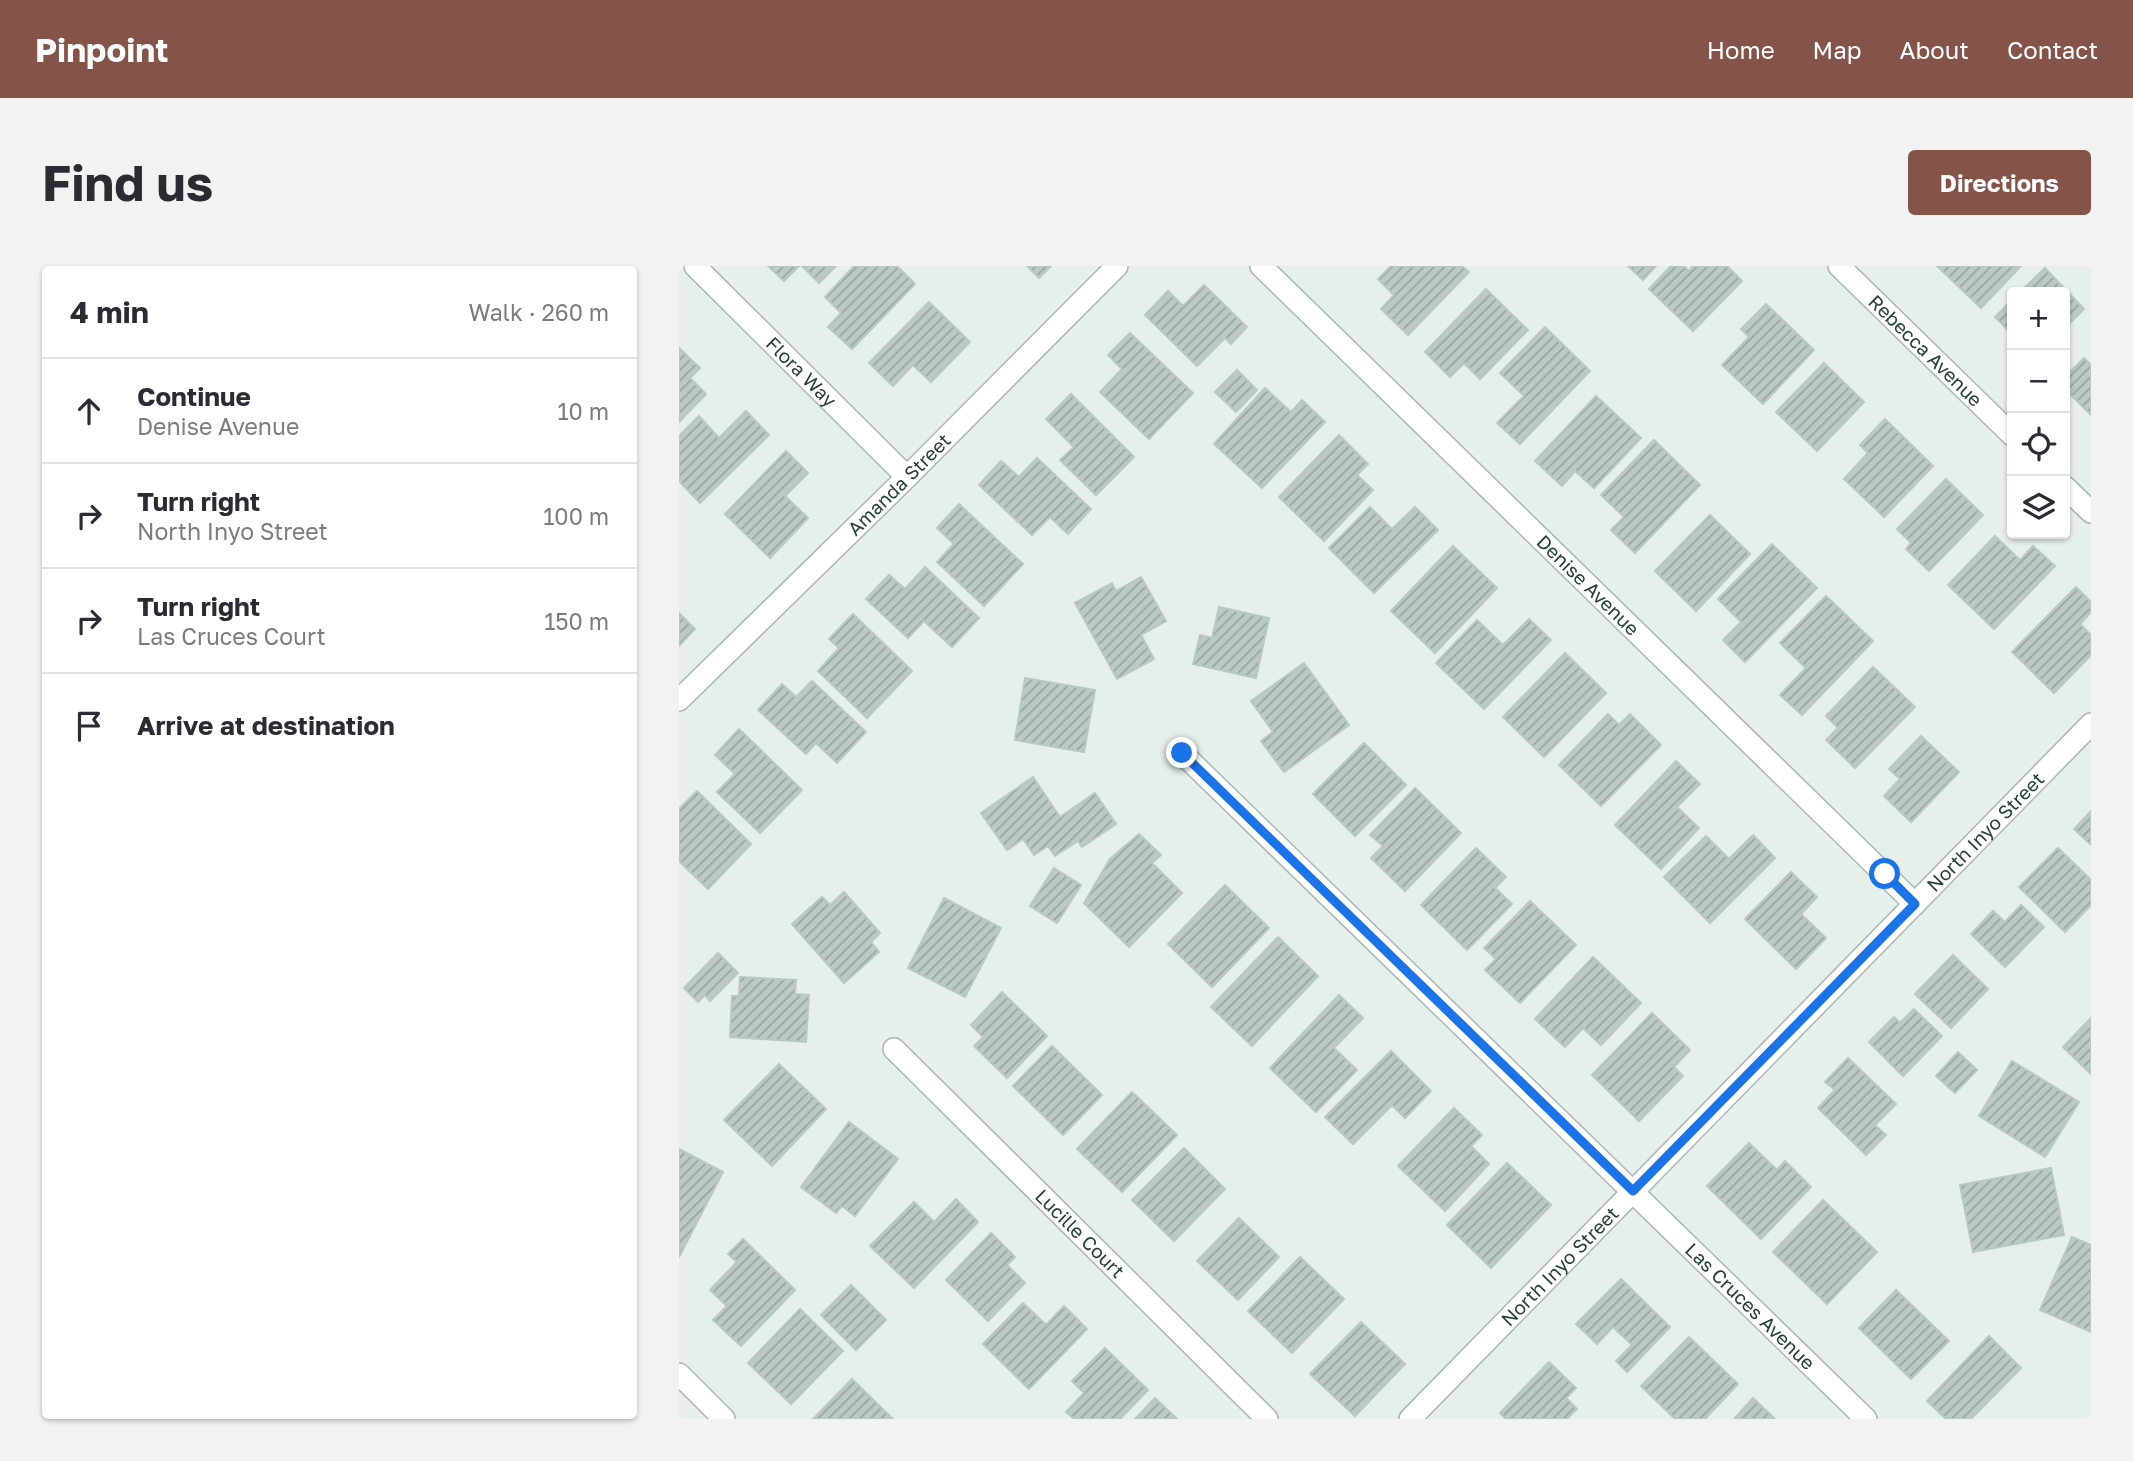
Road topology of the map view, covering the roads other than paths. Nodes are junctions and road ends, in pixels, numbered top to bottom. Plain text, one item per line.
1 (695, 266) edge
2 (1117, 266) edge
3 (1261, 266) edge
4 (1839, 266) edge
5 (2007, 430) edge
6 (907, 477) junction
7 (2070, 491) edge
8 (2091, 512) edge
9 (679, 700) edge
10 (2091, 724) edge
11 (1182, 753) dead end
12 (1915, 904) junction
13 (894, 1049) dead end
14 (1633, 1191) junction
15 (679, 1374) edge
16 (725, 1419) edge
17 (1267, 1419) edge
18 (1410, 1419) edge
19 (1866, 1419) edge

1 - 6 street, Flora Way
2 - 6 street, Amanda Street
3 - 12 street, Denise Avenue
4 - 5 street, Rebecca Avenue
6 - 9 street, Amanda Street
7 - 8 street
10 - 12 street, North Inyo Street
11 - 14 street, Las Cruces Avenue
12 - 14 street, North Inyo Street
13 - 17 street, Lucille Court
14 - 18 street, North Inyo Street
14 - 19 street, Las Cruces Avenue
15 - 16 street

